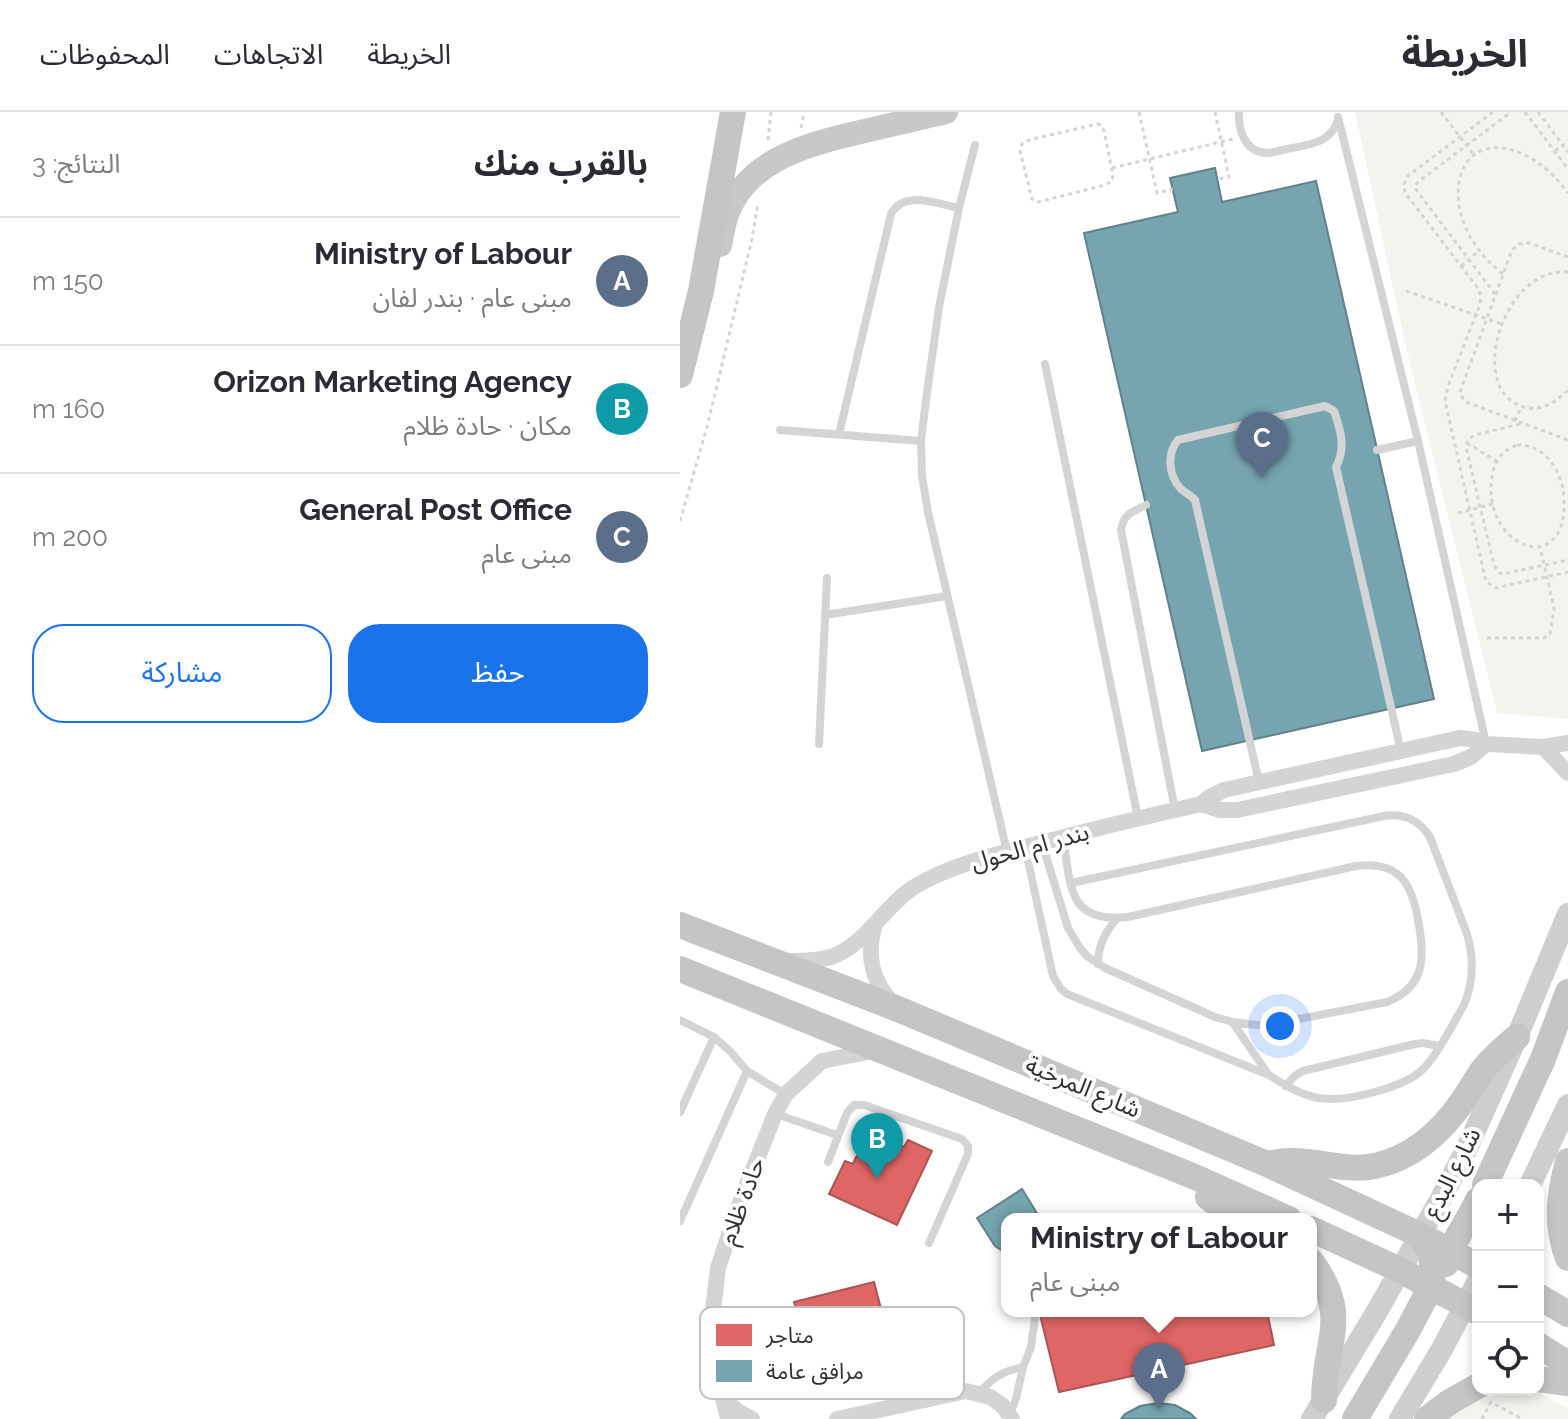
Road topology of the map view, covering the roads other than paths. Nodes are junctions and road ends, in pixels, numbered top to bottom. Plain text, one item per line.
1 (733, 112) edge
2 (946, 112) edge
3 (1239, 112) edge
4 (1338, 115) edge
5 (975, 145) dead end
6 (959, 208) junction
7 (701, 291) junction
8 (1045, 364) dead end
9 (680, 375) edge
10 (780, 430) dead end
11 (839, 434) junction
12 (921, 441) junction
13 (1418, 441) junction
14 (1377, 450) dead end
15 (1146, 505) dead end
16 (827, 578) dead end
17 (947, 596) junction
18 (825, 615) junction
19 (1568, 743) edge
20 (819, 744) dead end
21 (1486, 744) junction
22 (1543, 747) junction
23 (1401, 751) junction
24 (1568, 773) edge
25 (1259, 782) junction
26 (1201, 804) junction
27 (1175, 810) junction
28 (1138, 819) junction
29 (1063, 837) junction
30 (1042, 843) junction
31 (1025, 847) junction
32 (1007, 852) junction
33 (1071, 883) junction
34 (1568, 914) edge
35 (1118, 918) junction
36 (875, 923) junction
37 (680, 925) edge
38 (772, 961) junction
39 (1098, 964) junction
40 (680, 969) edge
41 (1568, 992) edge
42 (898, 1009) junction
43 (680, 1020) edge
44 (1233, 1022) junction
45 (714, 1037) junction
46 (1517, 1037) junction
47 (1439, 1046) junction
48 (880, 1050) junction
49 (747, 1071) junction
50 (1269, 1075) junction
51 (1285, 1086) junction
52 (786, 1094) junction
53 (1568, 1105) edge
54 (680, 1112) edge
55 (775, 1114) junction
56 (837, 1135) junction
57 (1568, 1161) edge
58 (828, 1162) dead end
59 (1267, 1164) junction
60 (1195, 1177) junction
61 (1488, 1179) edge
62 (1533, 1179) edge
63 (1233, 1213) edge
64 (1276, 1213) edge
65 (1472, 1214) edge
66 (680, 1221) edge
67 (1317, 1232) edge
68 (1420, 1235) junction
69 (929, 1243) dead end
70 (1450, 1251) junction
71 (1568, 1258) edge
72 (1472, 1263) edge
73 (1317, 1270) edge
74 (1400, 1270) junction
75 (1431, 1286) junction
76 (1544, 1300) edge
77 (713, 1307) edge
78 (1471, 1309) edge
79 (1568, 1314) edge
80 (1035, 1317) edge
81 (1544, 1349) edge
82 (1568, 1364) edge
83 (1023, 1367) junction
84 (1544, 1380) edge
85 (1568, 1383) edge
86 (1472, 1389) edge
87 (964, 1391) edge
88 (979, 1393) junction
89 (723, 1399) joint
90 (925, 1399) edge
91 (1318, 1410) edge
92 (1011, 1416) edge
93 (728, 1419) edge
94 (752, 1419) edge
95 (837, 1419) edge
96 (1355, 1419) edge
97 (1400, 1419) edge
98 (1427, 1419) edge

1 - 7 highway
2 - 7 main road
3 - 4 lane
4 - 13 lane
5 - 6 lane
6 - 11 lane
6 - 12 lane
7 - 9 highway
8 - 28 lane
10 - 11 lane
11 - 12 lane
12 - 17 lane
13 - 14 lane
13 - 21 lane
15 - 27 lane
16 - 18 lane
17 - 18 lane
17 - 32 lane
18 - 20 lane
19 - 22 street, بندر ام الحول
21 - 22 street, بندر ام الحول
21 - 23 street, بندر ام الحول
21 - 26 street, بندر ام الحول
22 - 24 street
23 - 25 street, بندر ام الحول
23 - 25 lane
25 - 26 street, بندر ام الحول
26 - 27 street, بندر ام الحول
27 - 28 street, بندر ام الحول
28 - 29 street, بندر ام الحول
29 - 30 street, بندر ام الحول
29 - 33 lane
30 - 31 street, بندر ام الحول
30 - 39 lane
31 - 32 street, بندر ام الحول
31 - 50 lane
32 - 36 street, بندر ام الحول
33 - 35 lane
33 - 47 lane
34 - 46 main road, شارع البدع
35 - 39 lane
35 - 44 lane
36 - 38 street, بندر ام الحول
36 - 42 street
37 - 38 highway, شارع المرخية
38 - 42 highway, شارع المرخية
39 - 44 lane
40 - 48 highway, شارع المرخية
41 - 61 highway
42 - 59 highway, شارع المرخية
43 - 45 lane
44 - 50 lane
45 - 49 lane
45 - 54 lane
46 - 59 highway
46 - 68 main road, شارع البدع
47 - 51 lane
47 - 51 lane
48 - 52 street, حادة ظلام
48 - 60 highway, شارع المرخية
49 - 52 lane
49 - 66 lane
50 - 51 lane
52 - 55 street, حادة ظلام
53 - 62 main road
55 - 56 lane
55 - 77 street, حادة ظلام
56 - 58 lane
56 - 69 lane
57 - 71 highway
59 - 68 highway, شارع المرخية
60 - 63 highway
60 - 64 highway, شارع المرخية
65 - 70 highway
67 - 74 highway
68 - 70 highway, شارع المرخية
68 - 74 main road, شارع البدع
68 - 75 highway
70 - 72 highway, شارع المرخية
70 - 78 highway
73 - 91 highway
74 - 75 highway
74 - 91 main road, شارع البدع
75 - 78 highway
75 - 96 highway
76 - 79 highway
78 - 97 main road
80 - 83 lane
81 - 82 highway
83 - 88 lane
83 - 92 lane
84 - 85 highway
86 - 98 highway
87 - 88 street
88 - 92 street
89 - 93 street, حادة ظلام
89 - 94 street
90 - 95 street

